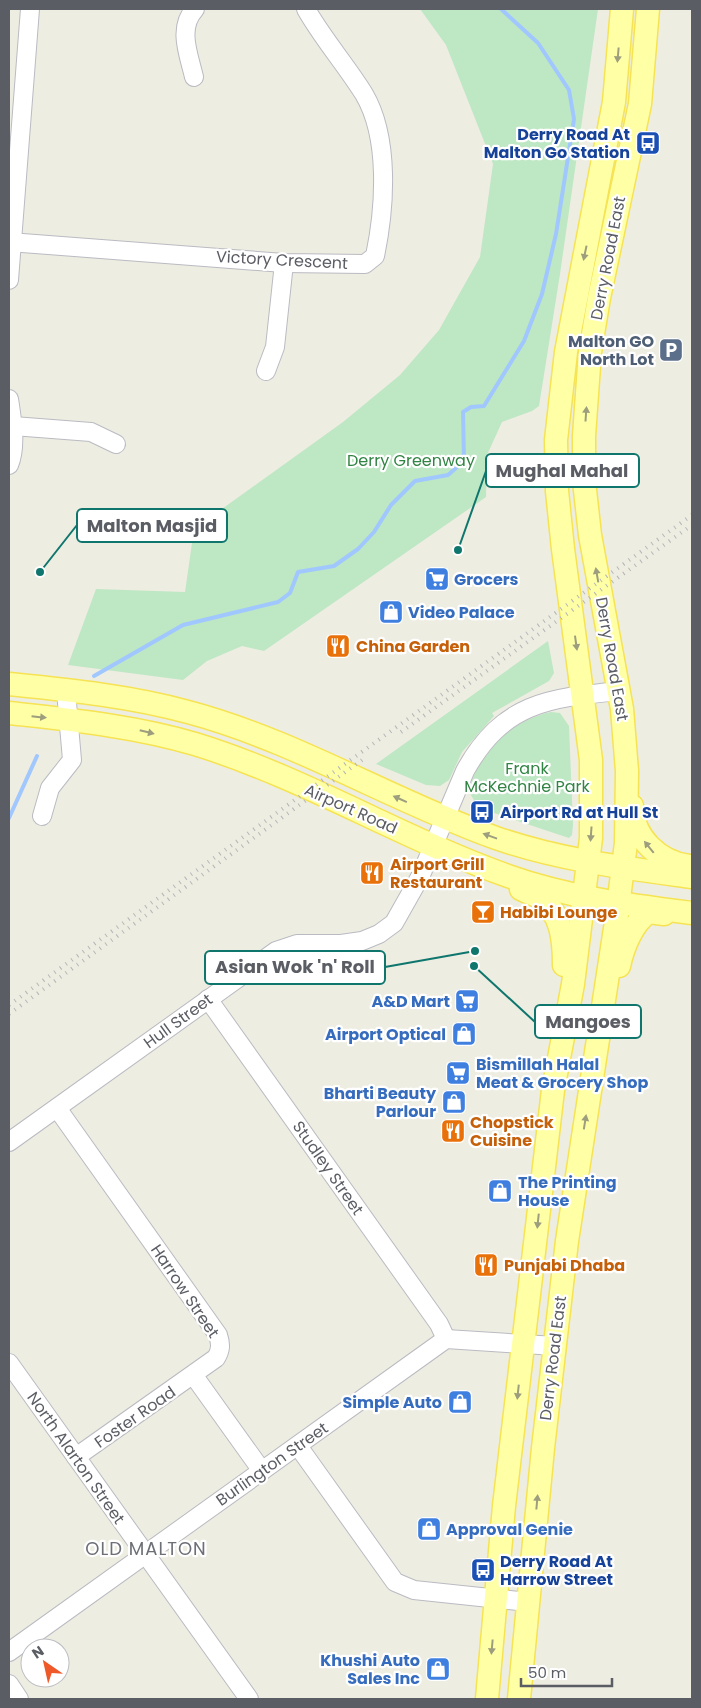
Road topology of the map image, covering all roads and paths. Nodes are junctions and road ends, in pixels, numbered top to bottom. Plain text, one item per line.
1 (30, 9) edge
2 (195, 9) edge
3 (306, 9) edge
4 (622, 9) edge
5 (648, 9) edge
6 (194, 77) dead end
7 (10, 242) edge
8 (284, 263) junction
9 (9, 280) edge
10 (266, 371) dead end
11 (9, 399) edge
12 (13, 426) junction
13 (116, 444) dead end
14 (9, 465) edge
15 (9, 684) edge
16 (66, 691) junction
17 (620, 692) junction
18 (584, 695) junction
19 (9, 713) edge
20 (69, 720) junction
21 (627, 771) junction
22 (42, 816) dead end
23 (445, 818) junction
24 (433, 846) junction
25 (588, 861) junction
26 (692, 866) edge
27 (623, 867) junction
28 (506, 875) junction
29 (692, 877) edge
30 (584, 896) junction
31 (618, 902) junction
32 (692, 913) edge
33 (692, 917) edge
34 (573, 984) junction
35 (208, 999) junction
36 (600, 1013) junction
37 (57, 1108) junction
38 (9, 1142) edge
39 (446, 1339) junction
40 (523, 1344) junction
41 (555, 1346) junction
42 (9, 1362) edge
43 (194, 1376) junction
44 (298, 1446) junction
45 (76, 1457) junction
46 (262, 1471) junction
47 (145, 1554) junction
48 (496, 1599) junction
49 (528, 1602) junction
50 (9, 1652) edge
51 (9, 1684) edge
52 (19, 1699) edge
53 (249, 1699) edge
54 (487, 1699) edge
55 (519, 1699) edge

1 - 7 street
2 - 6 street
3 - 8 street, Victory Crescent
4 -> 18 main road, Derry Road East
17 -> 5 main road, Derry Road East
7 - 8 street, Victory Crescent
7 - 9 street
8 - 10 street
11 - 12 street
12 - 13 street
12 - 14 street
15 - 16 main road, Airport Road
16 - 20 street
23 -> 16 main road, Airport Road
17 - 18 street, Hull Street
17 - 21 main road, Derry Road East
18 - 23 street, Hull Street
18 -> 25 main road, Derry Road East
19 -> 20 main road, Airport Road
20 - 22 street
20 -> 24 main road, Airport Road
26 -> 21 main road
21 - 27 main road, Derry Road East
23 - 24 street, Hull Street
25 -> 23 main road, Airport Road
24 - 28 main road, Airport Road
24 - 35 street, Hull Street
25 - 27 main road, Airport Road
25 - 30 main road, Derry Road East
27 - 29 main road, Airport Road
27 - 31 main road, Derry Road East
28 - 30 main road, Airport Road
28 - 34 main road
30 - 31 main road, Airport Road
30 - 34 main road, Derry Road East
31 - 32 main road, Airport Road
31 - 36 main road, Derry Road East
33 - 36 main road
34 -> 40 main road, Derry Road East
35 - 37 street, Hull Street
35 - 39 street, Studley Street
41 -> 36 main road, Derry Road East
37 - 38 street, Hull Street
37 - 43 street, Harrow Street
39 - 40 street
39 - 44 street, Burlington Street
40 - 41 street
40 -> 48 main road, Derry Road East
49 -> 41 main road, Derry Road East
42 - 45 street, North Alarton Street
43 - 45 street, Foster Road
43 - 46 street
44 - 46 street, Burlington Street
44 - 48 street
45 - 47 street, North Alarton Street
46 - 47 street, Burlington Street
47 - 50 street, Burlington Street
47 - 53 street, North Alarton Street
48 - 49 street
48 -> 54 main road, Derry Road East
49 - 55 main road, Derry Road East
51 - 52 street

